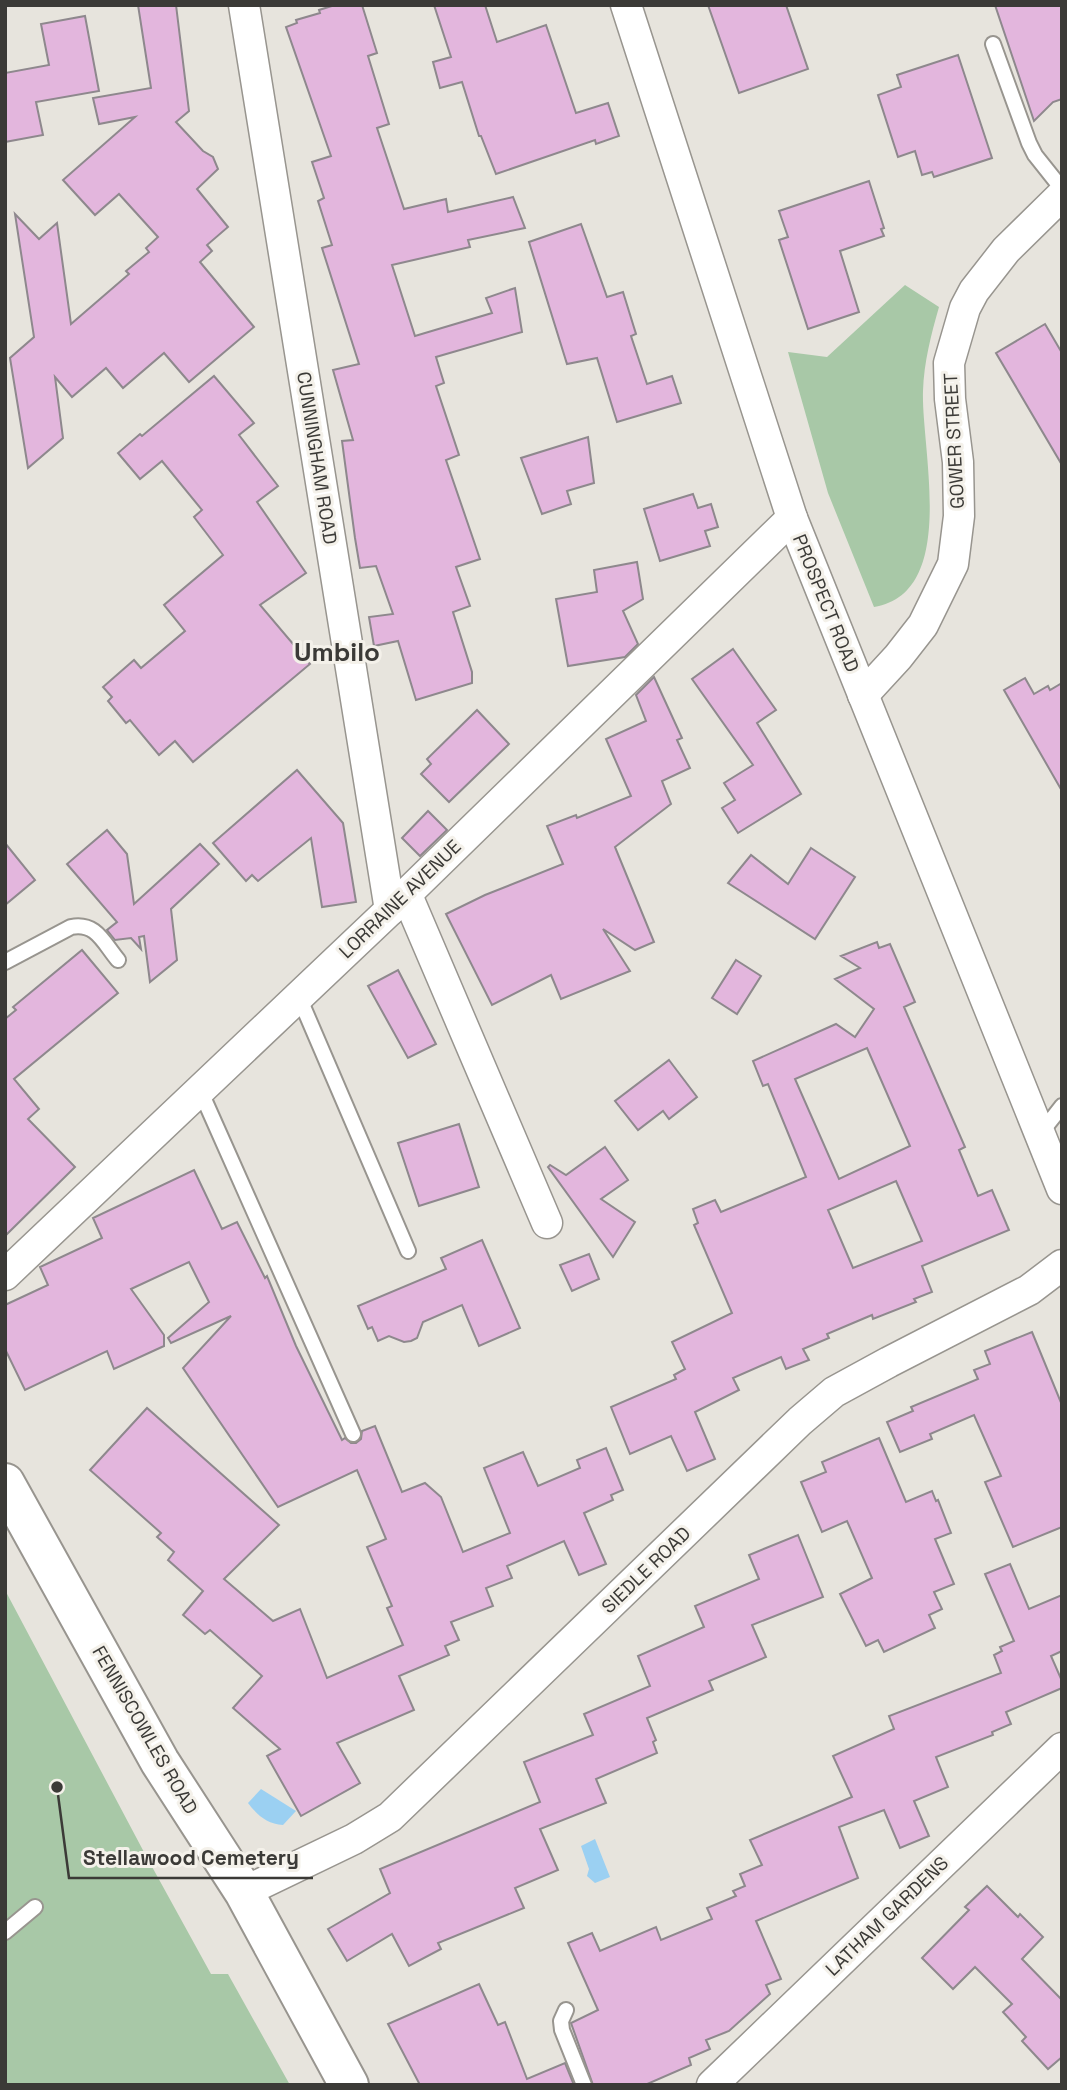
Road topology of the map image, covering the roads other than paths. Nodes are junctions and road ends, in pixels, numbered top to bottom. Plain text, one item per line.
1 (244, 5) edge
2 (626, 5) edge
3 (993, 44) dead end
4 (1062, 189) edge
5 (1062, 195) edge
6 (792, 518) junction
7 (863, 695) junction
8 (398, 902) junction
9 (118, 960) dead end
10 (5, 962) edge
11 (299, 997) junction
12 (200, 1090) junction
13 (1062, 1107) edge
14 (1040, 1134) junction
15 (1062, 1189) edge
16 (547, 1223) dead end
17 (408, 1251) dead end
18 (1062, 1265) edge
19 (5, 1275) edge
20 (353, 1434) dead end
21 (5, 1483) edge
22 (1062, 1748) edge
23 (244, 1892) junction
24 (35, 1907) dead end
25 (5, 1933) edge
26 (566, 2010) dead end
27 (349, 2085) edge
28 (584, 2085) edge
29 (712, 2085) edge

1 - 8 street, CUNNINGHAM ROAD
2 - 6 street, PROSPECT ROAD
3 - 4 lane
5 - 7 street, GOWER STREET
6 - 7 street, PROSPECT ROAD
6 - 8 street, LORRAINE AVENUE
7 - 14 street, PROSPECT ROAD
8 - 11 street, LORRAINE AVENUE
8 - 16 street, CUNNINGHAM ROAD
9 - 10 lane
11 - 12 street, LORRAINE AVENUE
11 - 17 lane
12 - 19 street, LORRAINE AVENUE
12 - 20 lane
13 - 14 lane
14 - 15 street, PROSPECT ROAD
18 - 23 street, SIEDLE ROAD
21 - 23 street, FENNISCOWLES ROAD
22 - 29 street, LATHAM GARDENS
23 - 27 street, FENNISCOWLES ROAD
24 - 25 lane
26 - 28 lane

